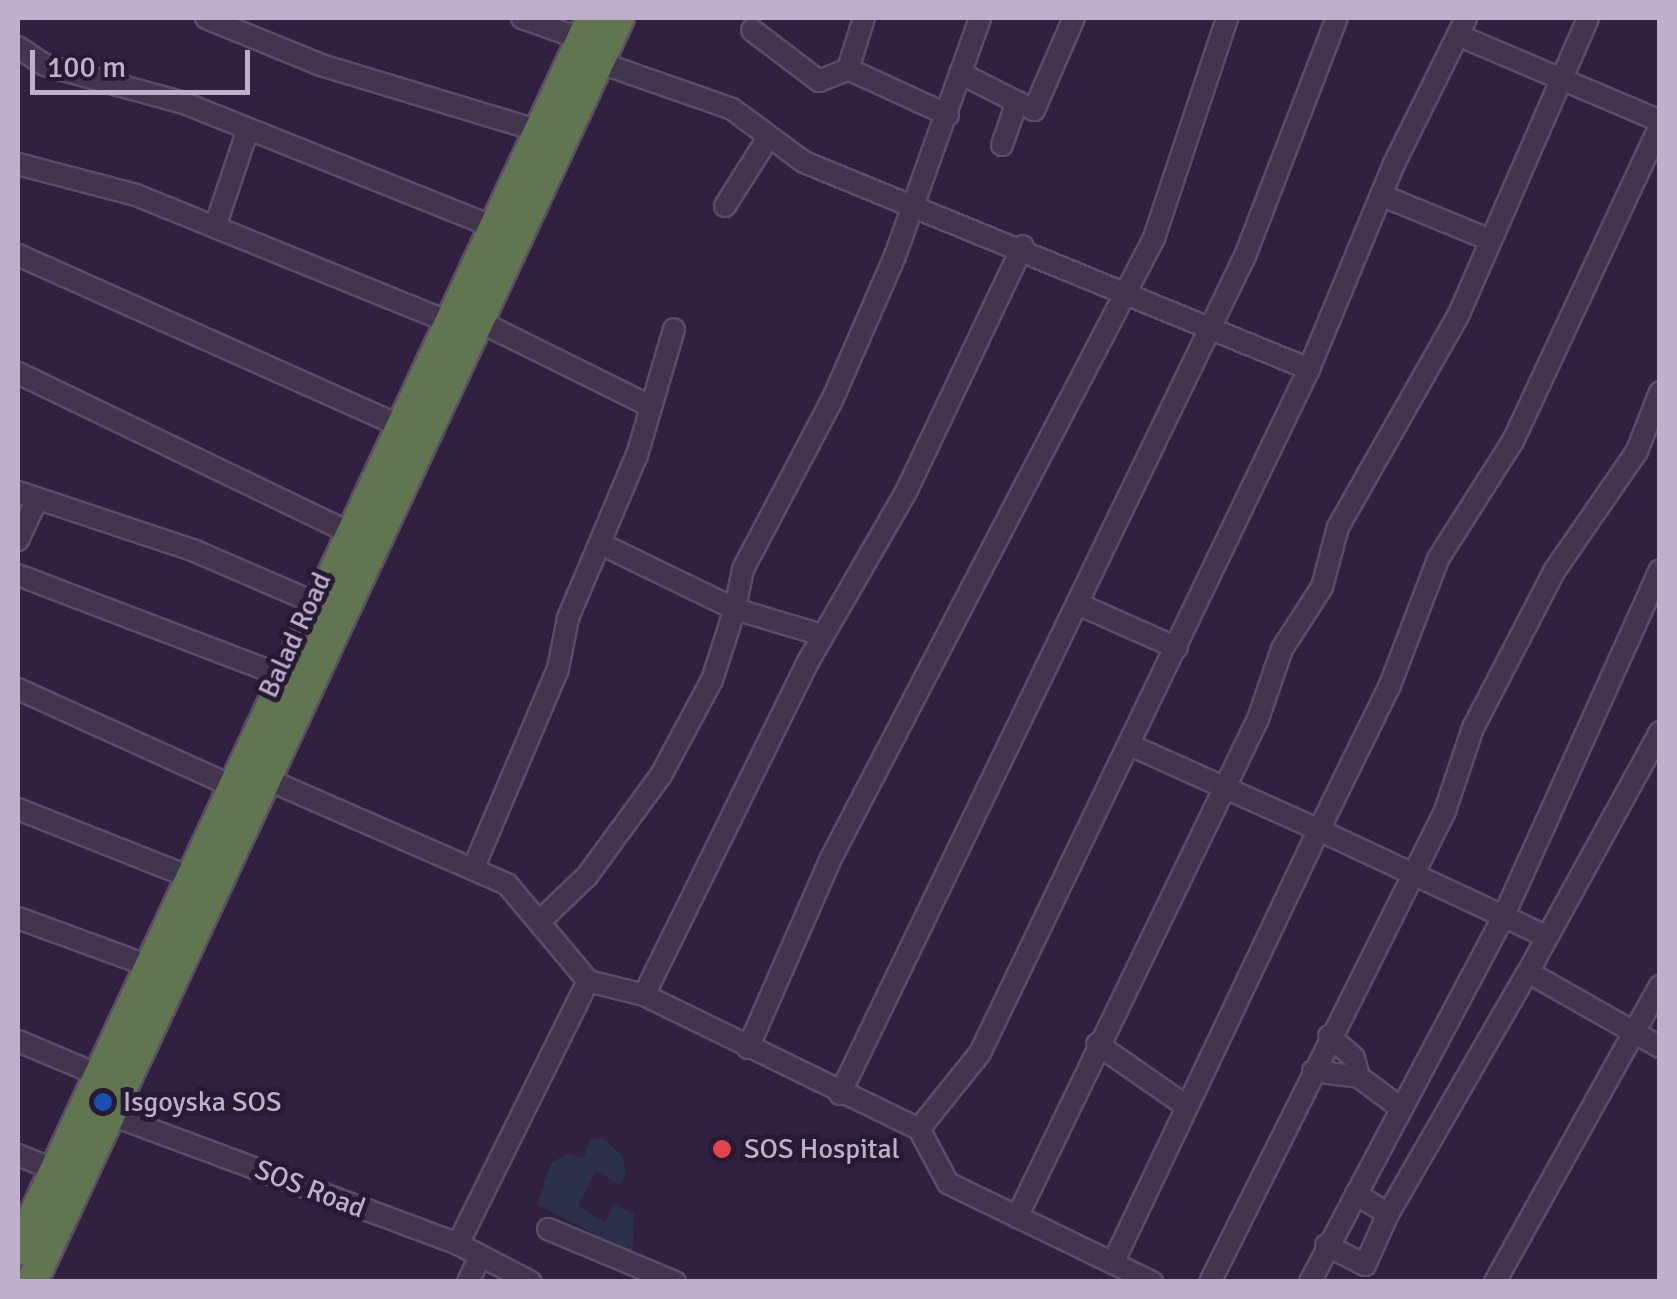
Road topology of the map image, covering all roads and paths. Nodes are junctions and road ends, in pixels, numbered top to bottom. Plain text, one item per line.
1 (206, 18) edge
2 (522, 18) edge
3 (619, 18) edge
4 (864, 18) edge
5 (980, 18) edge
6 (1074, 18) edge
7 (1227, 18) edge
8 (1337, 18) edge
9 (1588, 18) edge
10 (1463, 27) edge
11 (752, 30) dead end
12 (591, 40) edge
13 (18, 47) edge
14 (848, 69) junction
15 (960, 73) junction
16 (1560, 79) junction
17 (1017, 102) junction
18 (948, 115) junction
19 (1660, 124) edge
20 (540, 131) junction
21 (247, 132) junction
22 (768, 138) junction
23 (1002, 145) dead end
24 (18, 164) edge
25 (1381, 195) junction
26 (726, 206) dead end
27 (915, 207) junction
28 (491, 226) junction
29 (215, 227) junction
30 (1488, 239) junction
31 (1023, 246) junction
32 (18, 255) edge
33 (1121, 290) junction
34 (446, 321) junction
35 (478, 321) junction
36 (674, 329) dead end
37 (1212, 329) junction
38 (1308, 369) junction
39 (18, 373) edge
40 (1660, 392) edge
41 (648, 405) junction
42 (398, 425) junction
43 (27, 495) edge
44 (348, 532) junction
45 (18, 540) edge
46 (600, 544) junction
47 (1660, 570) edge
48 (18, 575) edge
49 (316, 603) junction
50 (1078, 604) junction
51 (735, 609) junction
52 (822, 635) junction
53 (1176, 648) junction
54 (282, 676) junction
55 (18, 689) edge
56 (1660, 732) edge
57 (1130, 745) junction
58 (264, 778) junction
59 (232, 786) junction
60 (1224, 786) junction
61 (18, 809) edge
62 (1319, 830) junction
63 (473, 869) junction
64 (1413, 869) junction
65 (190, 877) junction
66 (1504, 913) junction
67 (18, 918) edge
68 (541, 920) junction
69 (1547, 937) junction
70 (149, 966) junction
71 (1528, 972) junction
72 (588, 982) junction
73 (1660, 986) edge
74 (644, 994) junction
75 (1636, 1031) junction
76 (1329, 1036) junction
77 (18, 1042) edge
78 (1097, 1044) junction
79 (1660, 1047) edge
80 (748, 1048) junction
81 (1312, 1071) junction
82 (99, 1075) junction
83 (1359, 1077) junction
84 (840, 1094) junction
85 (1183, 1104) junction
86 (1398, 1106) junction
87 (96, 1109) junction
88 (919, 1130) junction
89 (18, 1155) edge
90 (55, 1170) junction
91 (1356, 1194) junction
92 (1388, 1214) junction
93 (1018, 1217) junction
94 (548, 1229) dead end
95 (458, 1244) junction
96 (1326, 1245) junction
97 (18, 1250) edge
98 (480, 1256) junction
99 (1113, 1263) junction
100 (1361, 1273) edge
101 (32, 1282) edge
102 (468, 1282) edge
103 (530, 1282) edge
104 (675, 1282) edge
105 (1152, 1282) edge
106 (1210, 1282) edge
107 (1310, 1282) edge
108 (1495, 1282) edge

1 - 20 street
2 - 12 street
3 - 12 highway, Balad Road
4 - 14 street
5 - 15 street
6 - 17 street
7 - 33 street
8 - 37 street
9 - 16 street
10 - 16 street
10 - 25 street
11 - 14 street
12 - 20 highway, Balad Road
12 - 22 street
12 - 35 highway, Balad Road
13 - 21 street
14 - 18 street
15 - 17 street
15 - 18 street
16 - 19 street
16 - 30 street
17 - 23 street
18 - 27 street
19 - 62 street
20 - 28 highway, Balad Road
21 - 28 street
21 - 29 street
22 - 26 street
22 - 27 street
24 - 29 street
25 - 30 street
25 - 38 street
27 - 31 street
27 - 51 street
28 - 34 highway, Balad Road
29 - 34 street
30 - 60 street
31 - 33 street
31 - 52 street
32 - 42 street
33 - 37 street
33 - 80 street
34 - 42 highway, Balad Road
35 - 41 street
35 - 58 highway, Balad Road
36 - 41 street
37 - 38 street
37 - 50 street
38 - 53 street
39 - 44 street
40 - 64 street
41 - 46 street
42 - 44 highway, Balad Road
43 - 45 street
43 - 49 street
44 - 49 highway, Balad Road
46 - 51 street
46 - 63 street
47 - 66 street
48 - 54 street
49 - 54 highway, Balad Road
50 - 53 street
50 - 84 street
51 - 52 street
51 - 68 street
52 - 74 street
53 - 57 street
54 - 59 highway, Balad Road
55 - 59 street
56 - 69 street
57 - 60 street
57 - 88 street
58 - 63 street
58 - 87 highway, Balad Road
59 - 65 highway, Balad Road
60 - 62 street
60 - 78 street
61 - 65 street
62 - 64 street
62 - 85 street
63 - 68 street
64 - 66 street
64 - 76 street
65 - 70 highway, Balad Road
66 - 69 street
66 - 86 street
67 - 70 street
68 - 72 street
69 - 71 street
70 - 82 highway, Balad Road
71 - 75 street
71 - 92 street
72 - 74 street
72 - 95 street
73 - 75 street
74 - 80 street
75 - 79 street
75 - 108 street
76 - 81 street
76 - 83 street
77 - 82 street
78 - 85 street
78 - 93 street
80 - 84 street
81 - 83 street
81 - 106 street
82 - 87 highway, Balad Road
83 - 86 street
84 - 88 street
85 - 99 street
86 - 91 street
87 - 90 highway, Balad Road
87 - 95 street, SOS Road
87 - 101 highway, Balad Road
88 - 93 street
89 - 90 street
90 - 97 highway, Balad Road
91 - 92 street
91 - 96 street
92 - 100 street
93 - 99 street
94 - 104 street
95 - 98 street, SOS Road
96 - 100 street
96 - 107 street
98 - 102 street
98 - 103 street, SOS Road
99 - 105 street

